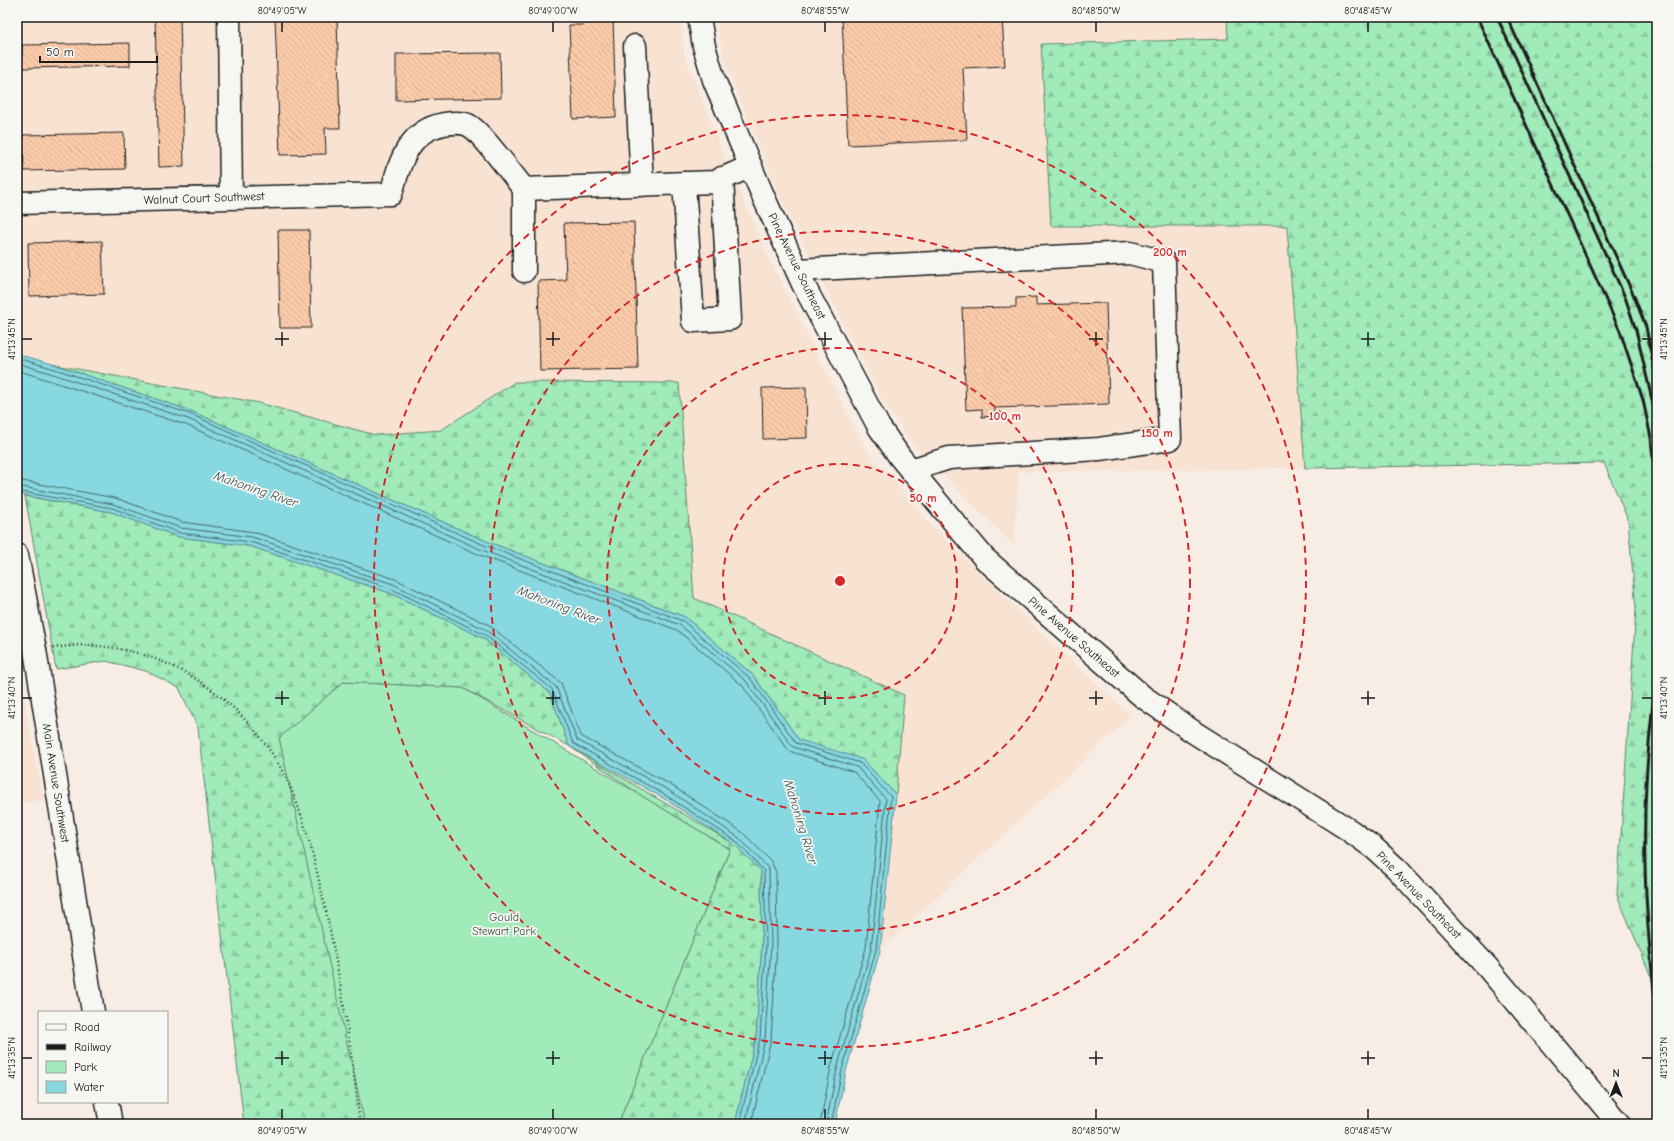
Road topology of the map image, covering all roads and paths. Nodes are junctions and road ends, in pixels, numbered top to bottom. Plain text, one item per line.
1 (229, 17) edge
2 (699, 17) edge
3 (635, 46) dead end
4 (751, 166) junction
5 (722, 178) junction
6 (684, 183) junction
7 (642, 185) junction
8 (524, 189) junction
9 (232, 198) junction
10 (17, 203) edge
11 (797, 270) junction
12 (524, 271) dead end
13 (911, 470) junction
14 (17, 555) edge
15 (26, 654) edge
16 (93, 1011) edge
17 (108, 1103) edge
18 (111, 1124) edge
19 (360, 1124) edge
20 (1619, 1124) edge

1 - 9 street
2 - 4 street, Pine Avenue Southeast
3 - 7 street
4 - 5 street
4 - 11 street, Pine Avenue Southeast
5 - 6 street
5 - 6 street
6 - 7 street
7 - 8 street
8 - 9 street, Walnut Court Southwest
8 - 12 street
9 - 10 street, Walnut Court Southwest
11 - 13 street, Pine Avenue Southeast
11 - 13 street
13 - 20 street, Pine Avenue Southeast
14 - 15 street, Main Avenue Southwest
15 - 16 street, Main Avenue Southwest
15 - 19 path
17 - 18 street

